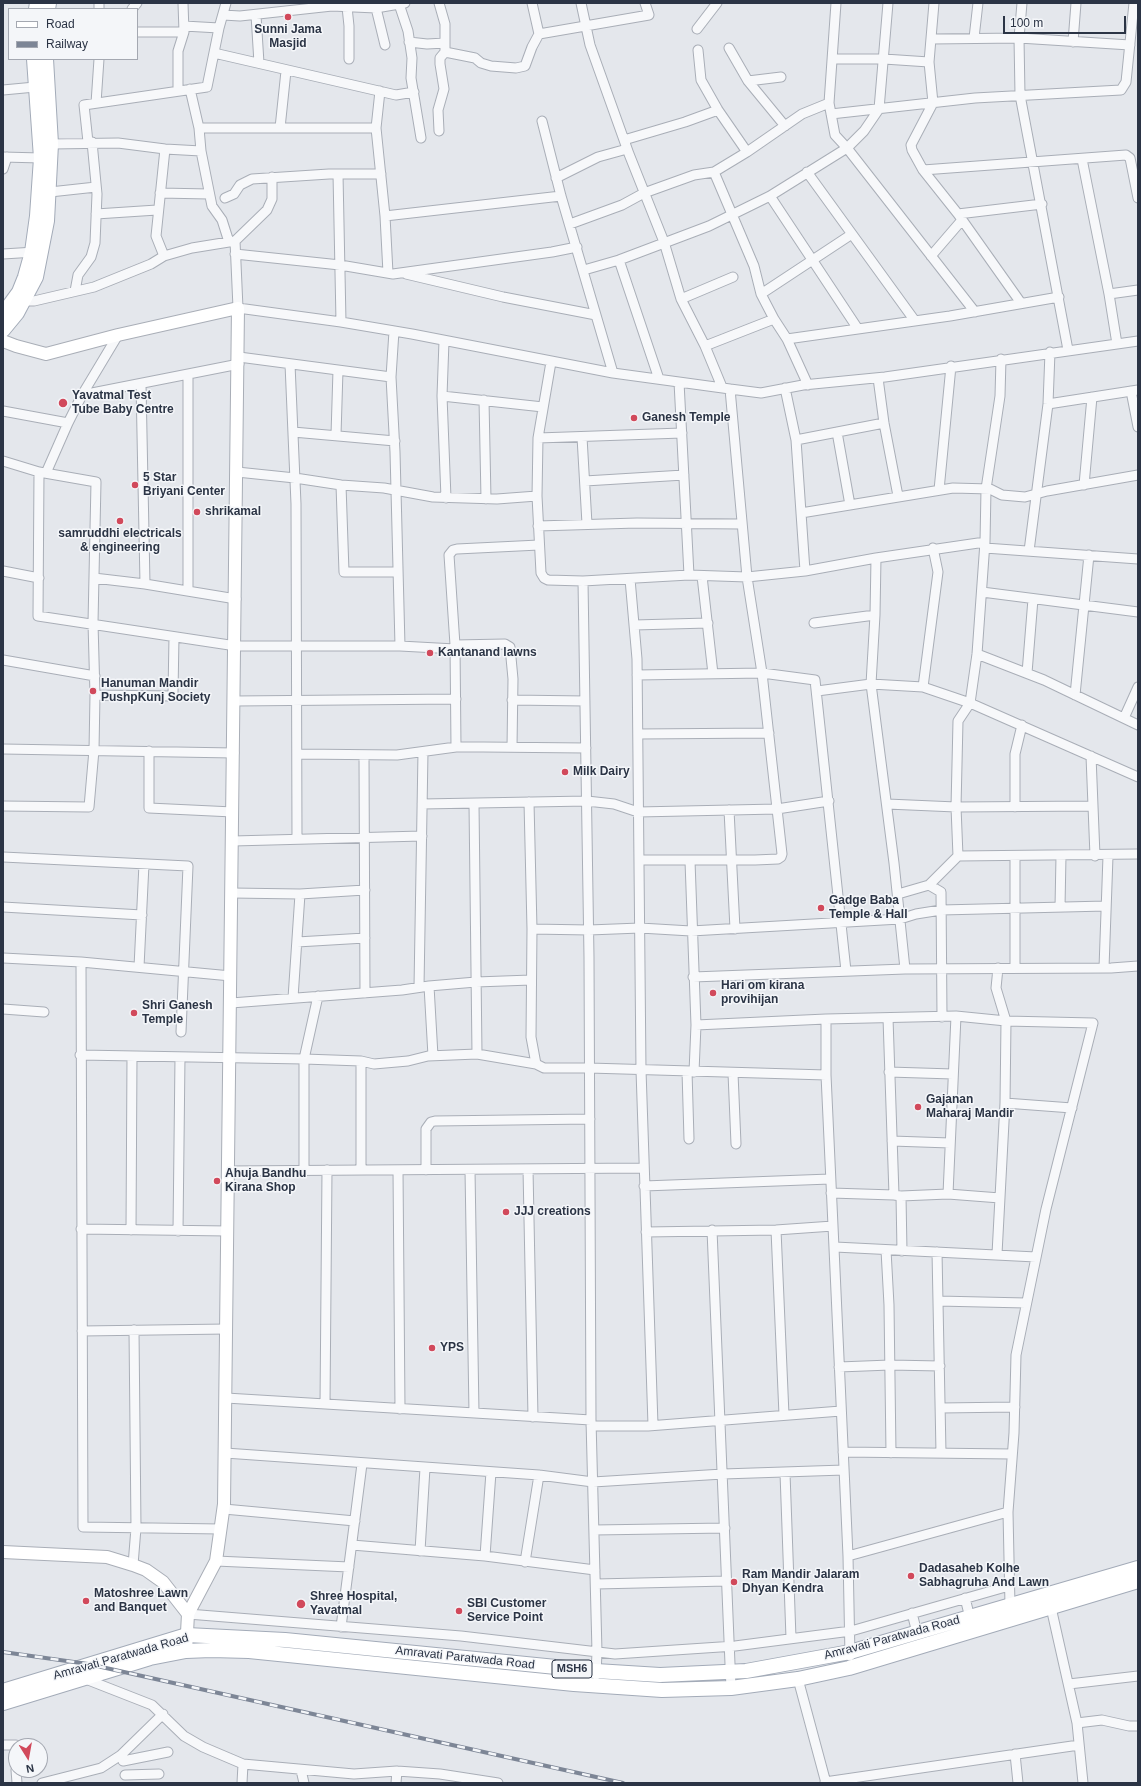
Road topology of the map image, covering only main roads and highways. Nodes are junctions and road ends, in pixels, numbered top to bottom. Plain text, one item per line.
1 (34, 60) edge
2 (46, 60) edge
3 (37, 252) junction
4 (3, 314) edge
5 (3, 330) edge
6 (1138, 1568) edge
7 (1138, 1581) edge
8 (1049, 1600) junction
9 (596, 1678) junction
10 (3, 1691) edge
11 (3, 1703) edge

1 - 3 main road
2 - 3 main road
3 - 4 main road
3 - 5 main road
6 - 8 main road, Amravati Paratwada Road / MSH6
7 - 8 main road, Amravati Paratwada Road / MSH6
8 - 9 main road, Amravati Paratwada Road / MSH6
8 - 9 main road, Amravati Paratwada Road / MSH6
9 - 10 main road, Amravati Paratwada Road / MSH6
9 - 11 main road, Amravati Paratwada Road / MSH6

